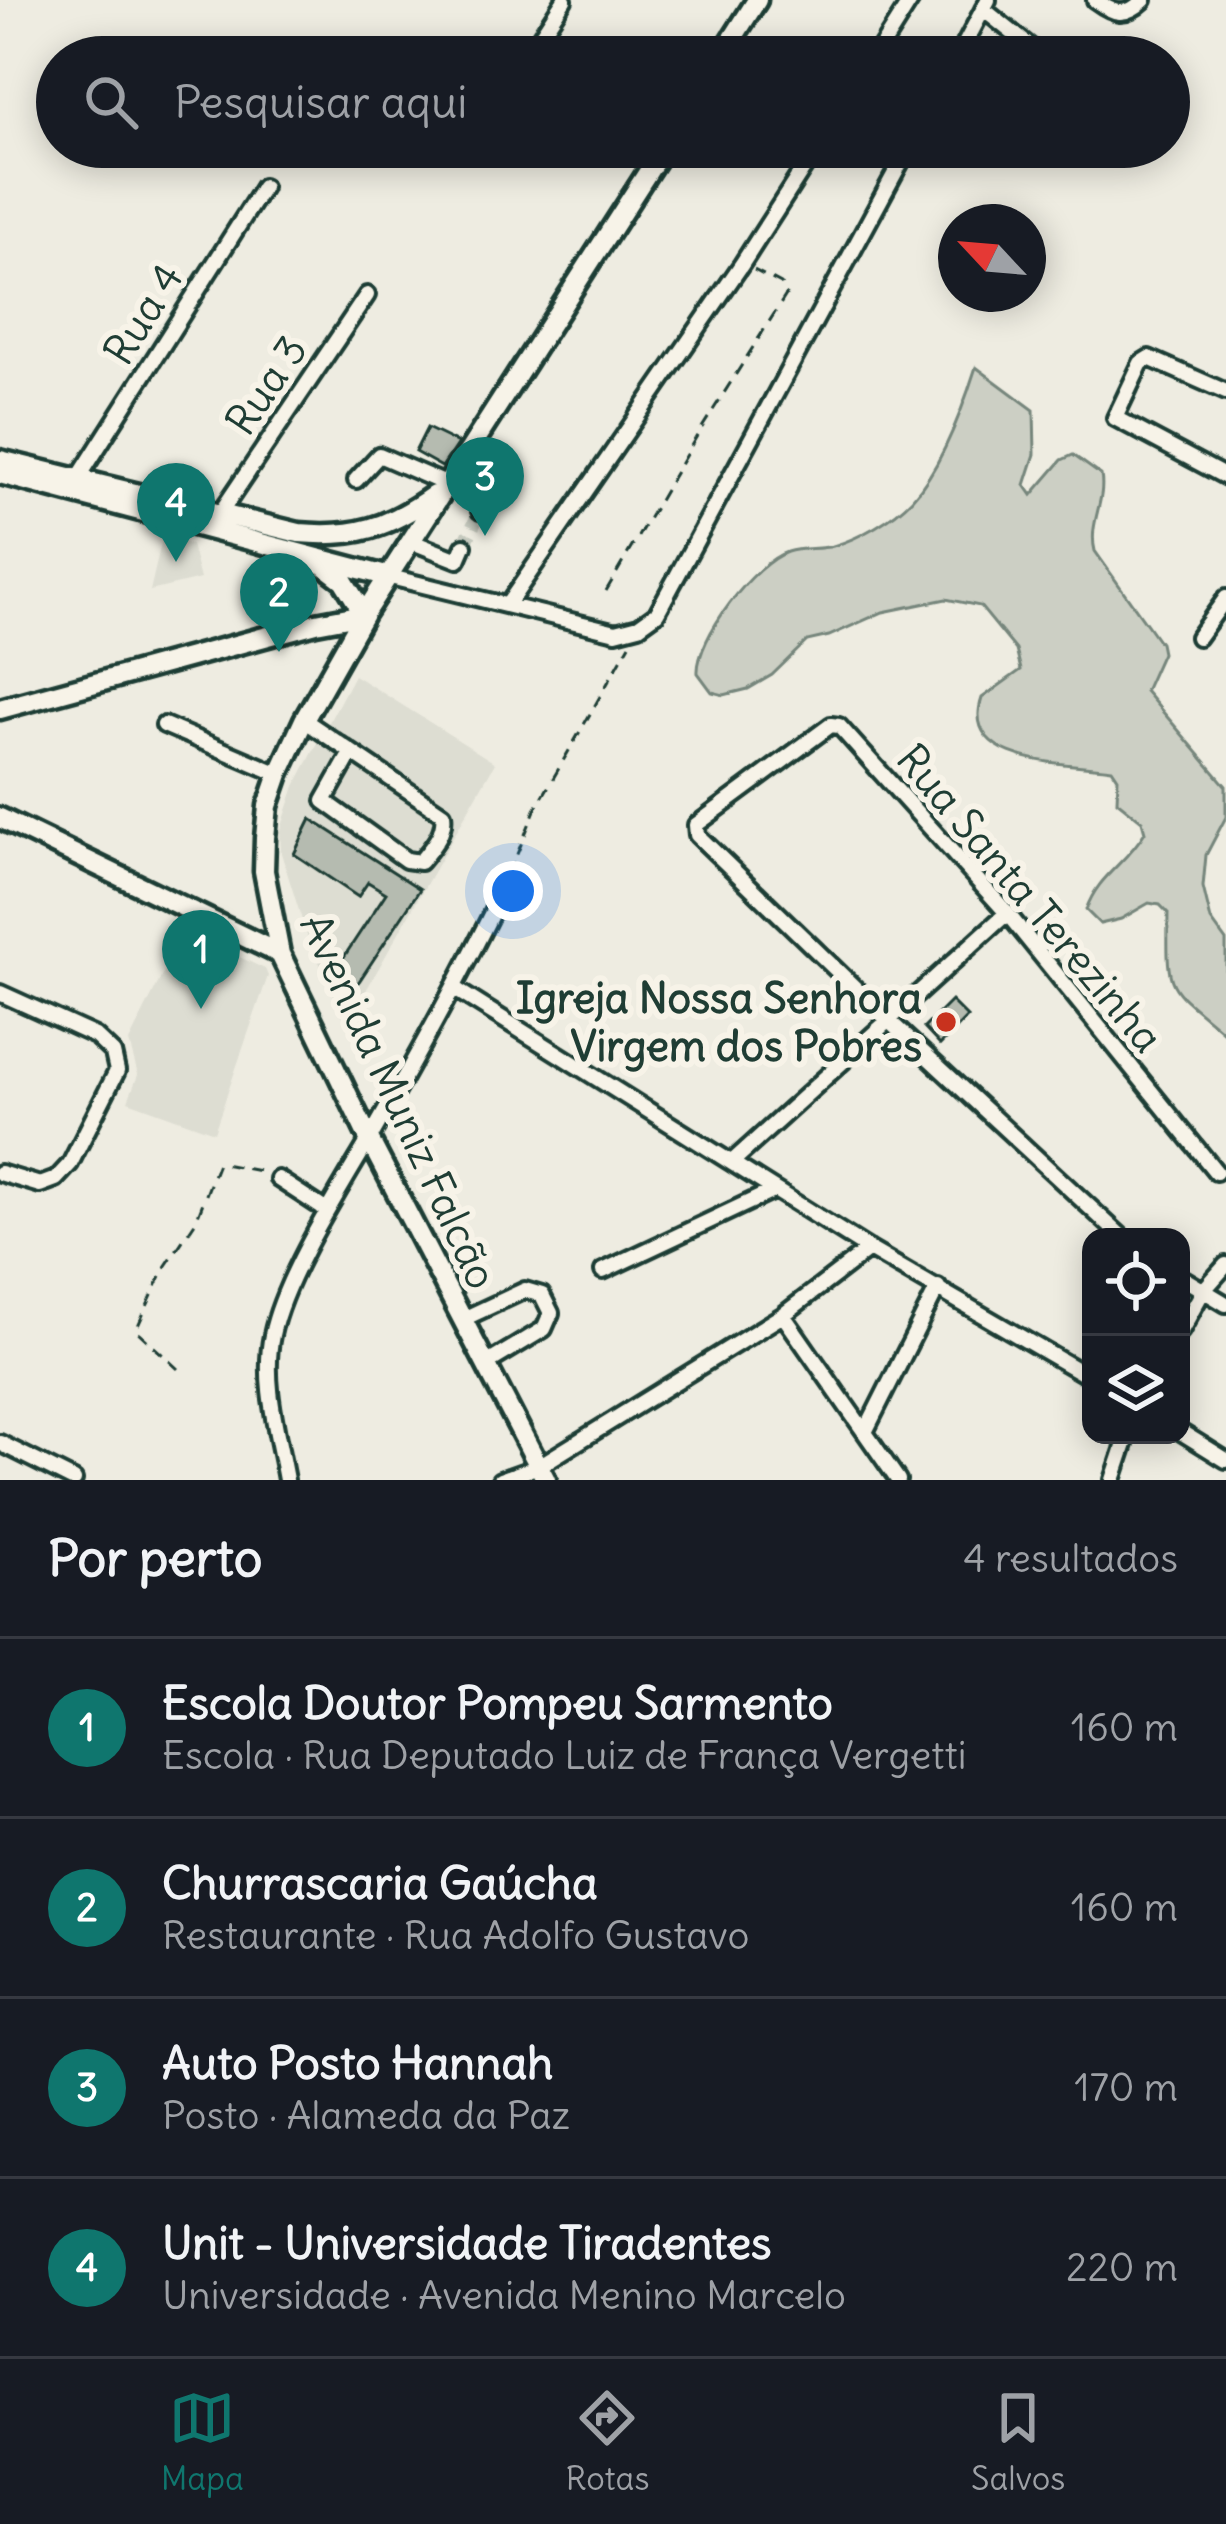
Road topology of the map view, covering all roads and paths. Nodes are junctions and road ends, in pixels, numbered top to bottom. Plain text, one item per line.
1 (564, 0) edge
2 (758, 0) edge
3 (911, 0) edge
4 (1095, 0) edge
5 (1144, 0) edge
6 (986, 4) edge
7 (541, 36) edge
8 (735, 36) edge
9 (888, 36) edge
10 (969, 36) edge
11 (1020, 36) edge
12 (651, 168) edge
13 (804, 168) edge
14 (898, 168) edge
15 (263, 187) dead end
16 (742, 264) junction
17 (367, 295) dead end
18 (1223, 388) edge
19 (0, 460) edge
20 (0, 474) edge
21 (79, 477) junction
22 (453, 477) junction
23 (1226, 477) edge
24 (356, 480) dead end
25 (480, 511) dead end
26 (221, 512) junction
27 (410, 541) junction
28 (303, 553) junction
29 (386, 576) junction
30 (446, 590) junction
31 (606, 591) dead end
32 (1226, 598) edge
33 (508, 604) junction
34 (364, 614) junction
35 (639, 626) junction
36 (1198, 638) dead end
37 (2, 707) edge
38 (304, 720) junction
39 (164, 725) dead end
40 (351, 753) junction
41 (279, 774) junction
42 (0, 818) edge
43 (504, 888) joint
44 (1007, 913) junction
45 (280, 954) junction
46 (455, 989) junction
47 (0, 993) edge
48 (889, 1022) junction
49 (369, 1139) junction
50 (732, 1162) junction
51 (1216, 1172) dead end
52 (0, 1173) edge
53 (278, 1179) joint
54 (775, 1190) junction
55 (327, 1211) junction
56 (1112, 1228) edge
57 (869, 1249) junction
58 (1226, 1265) edge
59 (603, 1271) dead end
60 (1190, 1282) edge
61 (938, 1287) junction
62 (1203, 1291) junction
63 (1226, 1304) edge
64 (782, 1315) junction
65 (1190, 1315) edge
66 (463, 1319) junction
67 (486, 1364) junction
68 (178, 1369) dead end
69 (1082, 1373) edge
70 (866, 1430) junction
71 (1190, 1438) edge
72 (0, 1443) edge
73 (1125, 1444) edge
74 (1226, 1460) edge
75 (542, 1473) edge
76 (74, 1480) edge
77 (286, 1480) edge
78 (500, 1480) edge
79 (898, 1480) edge
80 (1113, 1480) edge

1 - 7 street
2 - 8 main road
3 - 9 street
4 - 5 street
6 - 10 street
6 - 11 street
12 - 22 main road, Avenida Muniz Falcão
13 - 16 street
14 - 35 street
15 - 21 street, Rua 4
16 - 31 path
16 - 33 street
17 - 26 street, Rua 3
18 - 23 street
19 - 21 main road
20 - 28 main road
21 - 26 main road
22 - 24 street
22 - 25 street
22 - 26 main road
22 - 27 main road, Avenida Muniz Falcão
27 - 29 main road, Avenida Muniz Falcão
27 - 30 street
28 - 29 main road
28 - 34 main road
29 - 30 street
29 - 34 main road, Avenida Muniz Falcão
30 - 33 street
32 - 36 street
33 - 35 street
34 - 37 main road
34 - 38 main road, Avenida Muniz Falcão
35 - 43 path
38 - 40 street
38 - 41 main road, Avenida Muniz Falcão
39 - 41 street
40 - 40 street
41 - 45 main road, Avenida Muniz Falcão
42 - 45 main road
43 - 46 street
44 - 48 street
44 - 48 street, Rua Santa Terezinha
44 - 51 street, Rua Santa Terezinha
45 - 49 main road, Avenida Muniz Falcão
46 - 49 street
46 - 50 street
47 - 52 street
48 - 50 street
48 - 56 street
49 - 55 street
49 - 66 main road, Avenida Muniz Falcão
50 - 54 street
53 - 55 street
53 - 68 path
54 - 57 street
54 - 59 street
55 - 77 street
57 - 61 street
57 - 64 street
58 - 62 street
60 - 62 street
61 - 69 street
61 - 70 street
62 - 63 street
62 - 65 street
64 - 70 street
64 - 75 street
66 - 67 main road, Avenida Muniz Falcão
66 - 67 street
67 - 75 main road, Avenida Muniz Falcão
70 - 79 street
71 - 74 street
72 - 76 street
73 - 80 street
75 - 78 street

